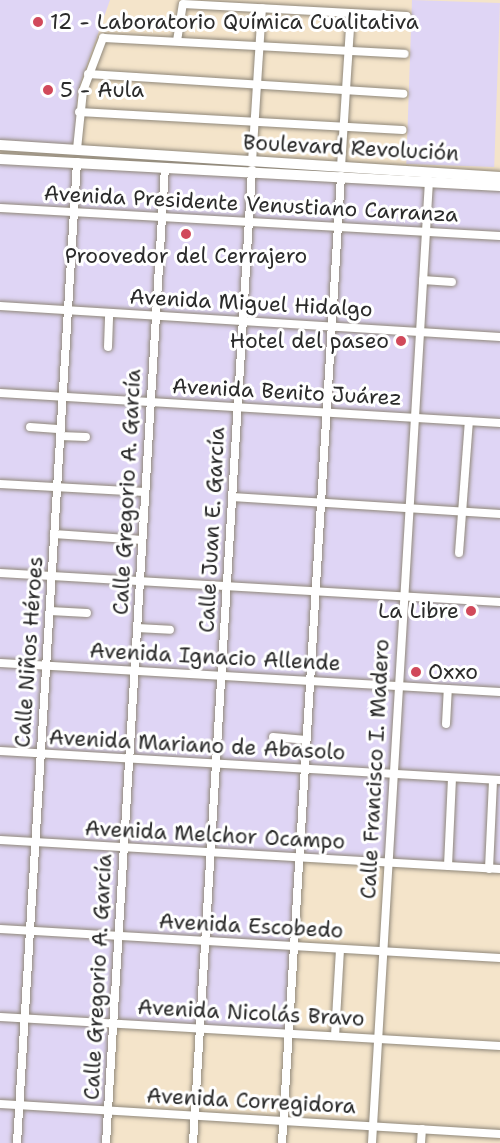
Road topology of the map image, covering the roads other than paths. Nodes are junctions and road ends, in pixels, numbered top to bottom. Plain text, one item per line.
1 (262, 8) junction
2 (351, 13) junction
3 (407, 16) dead end
4 (177, 41) junction
5 (260, 46) junction
6 (348, 50) junction
7 (405, 54) dead end
8 (88, 74) junction
9 (257, 85) junction
10 (346, 91) junction
11 (403, 94) dead end
12 (79, 112) junction
13 (255, 122) junction
14 (344, 127) junction
15 (402, 130) dead end
16 (0, 145) edge
17 (77, 149) junction
18 (0, 152) edge
19 (0, 159) edge
20 (77, 162) junction
21 (160, 163) junction
22 (199, 163) junction
23 (252, 166) junction
24 (341, 172) junction
25 (500, 177) edge
26 (429, 181) junction
27 (500, 186) edge
28 (0, 208) edge
29 (74, 212) junction
30 (162, 217) junction
31 (249, 222) junction
32 (337, 227) junction
33 (426, 232) junction
34 (500, 236) edge
35 (423, 280) junction
36 (452, 282) dead end
37 (0, 306) edge
38 (68, 310) junction
39 (109, 313) junction
40 (156, 316) junction
41 (243, 321) junction
42 (331, 326) junction
43 (419, 332) junction
44 (500, 337) edge
45 (108, 347) dead end
46 (0, 393) edge
47 (63, 397) junction
48 (151, 402) junction
49 (237, 407) junction
50 (326, 412) junction
51 (413, 418) junction
52 (468, 421) junction
53 (500, 423) edge
54 (30, 427) dead end
55 (61, 432) junction
56 (86, 437) dead end
57 (0, 484) edge
58 (57, 487) junction
59 (145, 492) junction
60 (232, 497) junction
61 (320, 503) junction
62 (408, 508) junction
63 (462, 512) junction
64 (500, 514) edge
65 (54, 534) junction
66 (142, 540) junction
67 (459, 553) dead end
68 (0, 573) edge
69 (52, 576) junction
70 (140, 581) junction
71 (226, 586) junction
72 (315, 591) junction
73 (403, 596) junction
74 (500, 602) edge
75 (50, 611) junction
76 (87, 613) dead end
77 (137, 628) junction
78 (170, 630) dead end
79 (0, 663) edge
80 (46, 665) junction
81 (134, 670) junction
82 (221, 675) junction
83 (309, 681) junction
84 (398, 686) junction
85 (448, 689) junction
86 (500, 692) edge
87 (446, 724) dead end
88 (273, 737) dead end
89 (306, 740) junction
90 (0, 751) edge
91 (41, 754) junction
92 (129, 759) junction
93 (216, 764) junction
94 (304, 769) junction
95 (393, 774) junction
96 (452, 778) junction
97 (496, 780) edge
98 (0, 840) edge
99 (35, 843) junction
100 (124, 848) junction
101 (211, 853) junction
102 (298, 858) junction
103 (388, 863) junction
104 (448, 866) junction
105 (489, 869) junction
106 (500, 869) edge
107 (0, 929) edge
108 (30, 931) junction
109 (118, 936) junction
110 (205, 941) junction
111 (293, 946) junction
112 (340, 949) junction
113 (382, 952) junction
114 (500, 958) edge
115 (0, 1017) edge
116 (25, 1018) junction
117 (113, 1023) junction
118 (200, 1028) junction
119 (288, 1034) junction
120 (335, 1036) junction
121 (378, 1039) junction
122 (500, 1046) edge
123 (0, 1104) edge
124 (19, 1105) junction
125 (108, 1111) junction
126 (194, 1116) junction
127 (283, 1121) junction
128 (372, 1126) junction
129 (422, 1129) junction
130 (459, 1132) junction
131 (500, 1134) edge
132 (17, 1143) edge
133 (106, 1143) edge
134 (193, 1143) edge
135 (282, 1143) edge
136 (372, 1143) edge
137 (421, 1143) edge
138 (459, 1143) edge

1 - 2 street
1 - 4 street
1 - 5 street, Calle Juan E. García
2 - 3 street
2 - 6 street
4 - 5 street
4 - 8 street
5 - 6 street
5 - 9 street, Calle Juan E. García
6 - 7 street
6 - 10 street
8 - 9 street
8 - 12 street
9 - 10 street
9 - 13 street, Calle Juan E. García
10 - 11 street
10 - 14 street
12 - 13 street
12 - 17 street
13 - 14 street
13 - 23 street, Calle Juan E. García
14 - 15 street
14 - 24 street
16 - 17 main road, Boulevard Revolución
17 - 22 main road, Boulevard Revolución
18 - 21 main road, Boulevard Revolución
19 - 20 main road
20 - 21 main road
20 - 29 street, Calle Niños Héroes
21 - 22 main road, Boulevard Revolución
21 - 30 street, Calle Gregorio A. García
22 - 23 main road, Boulevard Revolución
23 - 24 main road, Boulevard Revolución
23 - 31 street, Calle Juan E. García
24 - 25 main road, Boulevard Revolución
24 - 26 main road
24 - 32 street
26 - 27 main road
26 - 33 street, Calle Francisco I. Madero
28 - 29 street, Avenida Presidente Venustiano Carranza
29 - 30 street, Avenida Presidente Venustiano Carranza
29 - 38 street, Calle Niños Héroes
30 - 31 street, Avenida Presidente Venustiano Carranza
30 - 40 street, Calle Gregorio A. García
31 - 32 street, Avenida Presidente Venustiano Carranza
31 - 41 street, Calle Juan E. García
32 - 33 street, Avenida Presidente Venustiano Carranza
32 - 42 street
33 - 34 street, Avenida Presidente Venustiano Carranza
33 - 35 street, Calle Francisco I. Madero
35 - 36 street
35 - 43 street, Calle Francisco I. Madero
37 - 38 street, Avenida Miguel Hidalgo
38 - 39 street, Avenida Miguel Hidalgo
38 - 47 street, Calle Niños Héroes
39 - 40 street, Avenida Miguel Hidalgo
39 - 45 street
40 - 41 street, Avenida Miguel Hidalgo
40 - 48 street, Calle Gregorio A. García
41 - 42 street, Avenida Miguel Hidalgo
41 - 49 street, Calle Juan E. García
42 - 43 street, Avenida Miguel Hidalgo
42 - 50 street
43 - 44 street, Avenida Miguel Hidalgo
43 - 51 street, Calle Francisco I. Madero
46 - 47 street, Avenida Benito Juárez
47 - 48 street, Avenida Benito Juárez
47 - 55 street, Calle Niños Héroes
48 - 49 street, Avenida Benito Juárez
48 - 59 street, Calle Gregorio A. García
49 - 50 street, Avenida Benito Juárez
49 - 60 street, Calle Juan E. García
50 - 51 street, Avenida Benito Juárez
50 - 61 street
51 - 52 street, Avenida Benito Juárez
51 - 62 street, Calle Francisco I. Madero
52 - 53 street, Avenida Benito Juárez
52 - 63 street
54 - 55 street
55 - 56 street
55 - 58 street, Calle Niños Héroes
57 - 58 street
58 - 59 street
58 - 65 street, Calle Niños Héroes
59 - 66 street, Calle Gregorio A. García
60 - 61 street
60 - 71 street, Calle Juan E. García
61 - 62 street
61 - 72 street
62 - 63 street
62 - 73 street, Calle Francisco I. Madero
63 - 64 street
63 - 67 street
65 - 66 street
65 - 69 street, Calle Niños Héroes
66 - 70 street, Calle Gregorio A. García
68 - 69 street
69 - 70 street
69 - 75 street, Calle Niños Héroes
70 - 71 street
70 - 77 street, Calle Gregorio A. García
71 - 72 street
71 - 82 street, Calle Juan E. García
72 - 73 street
72 - 83 street
73 - 74 street
73 - 84 street, Calle Francisco I. Madero
75 - 76 street
75 - 80 street, Calle Niños Héroes
77 - 78 street
77 - 81 street, Calle Gregorio A. García
79 - 80 street, Avenida Ignacio Allende
80 - 81 street, Avenida Ignacio Allende
80 - 91 street, Calle Niños Héroes
81 - 82 street, Avenida Ignacio Allende
81 - 92 street, Calle Gregorio A. García
82 - 83 street, Avenida Ignacio Allende
82 - 93 street, Calle Juan E. García
83 - 84 street, Avenida Ignacio Allende
83 - 89 street
84 - 85 street, Avenida Ignacio Allende
84 - 95 street, Calle Francisco I. Madero
85 - 86 street, Avenida Ignacio Allende
85 - 87 street
88 - 89 street
89 - 94 street
90 - 91 street, Avenida Mariano de Abasolo
91 - 92 street, Avenida Mariano de Abasolo
91 - 99 street, Calle Niños Héroes
92 - 93 street, Avenida Mariano de Abasolo
92 - 100 street, Calle Gregorio A. García
93 - 94 street, Avenida Mariano de Abasolo
93 - 101 street, Calle Juan E. García
94 - 95 street, Avenida Mariano de Abasolo
94 - 102 street
95 - 96 street, Avenida Mariano de Abasolo
95 - 103 street, Calle Francisco I. Madero
96 - 97 street, Avenida Mariano de Abasolo
96 - 104 street
97 - 105 street
98 - 99 street, Avenida Melchor Ocampo
99 - 100 street, Avenida Melchor Ocampo
99 - 108 street, Calle Niños Héroes
100 - 101 street, Avenida Melchor Ocampo
100 - 109 street, Calle Gregorio A. García
101 - 102 street, Avenida Melchor Ocampo
101 - 110 street, Calle Juan E. García
102 - 103 street, Avenida Melchor Ocampo
102 - 111 street
103 - 104 street, Avenida Melchor Ocampo
103 - 113 street, Calle Francisco I. Madero
104 - 105 street, Avenida Melchor Ocampo
105 - 106 street, Avenida Melchor Ocampo
107 - 108 street, Avenida Escobedo
108 - 109 street, Avenida Escobedo
108 - 116 street, Calle Niños Héroes
109 - 110 street, Avenida Escobedo
109 - 117 street, Calle Gregorio A. García
110 - 111 street, Avenida Escobedo
110 - 118 street, Calle Juan E. García
111 - 112 street, Avenida Escobedo
111 - 119 street
112 - 113 street, Avenida Escobedo
112 - 120 street
113 - 114 street, Avenida Escobedo
113 - 121 street, Calle Francisco I. Madero
115 - 116 street, Avenida Nicolás Bravo
116 - 117 street, Avenida Nicolás Bravo
116 - 124 street, Calle Niños Héroes
117 - 118 street, Avenida Nicolás Bravo
117 - 125 street, Calle Gregorio A. García
118 - 119 street, Avenida Nicolás Bravo
118 - 126 street, Calle Juan E. García
119 - 120 street, Avenida Nicolás Bravo
119 - 127 street
120 - 121 street, Avenida Nicolás Bravo
121 - 122 street, Avenida Nicolás Bravo
121 - 128 street, Calle Francisco I. Madero
123 - 124 street, Avenida Corregidora
124 - 125 street, Avenida Corregidora
124 - 132 street, Calle Niños Héroes
125 - 126 street, Avenida Corregidora
125 - 133 street, Calle Gregorio A. García
126 - 127 street, Avenida Corregidora
126 - 134 street, Calle Juan E. García
127 - 128 street, Avenida Corregidora
127 - 135 street
128 - 129 street, Avenida Corregidora
128 - 136 street, Calle Francisco I. Madero
129 - 130 street, Avenida Corregidora
129 - 137 street
130 - 131 street, Avenida Corregidora
130 - 138 street

